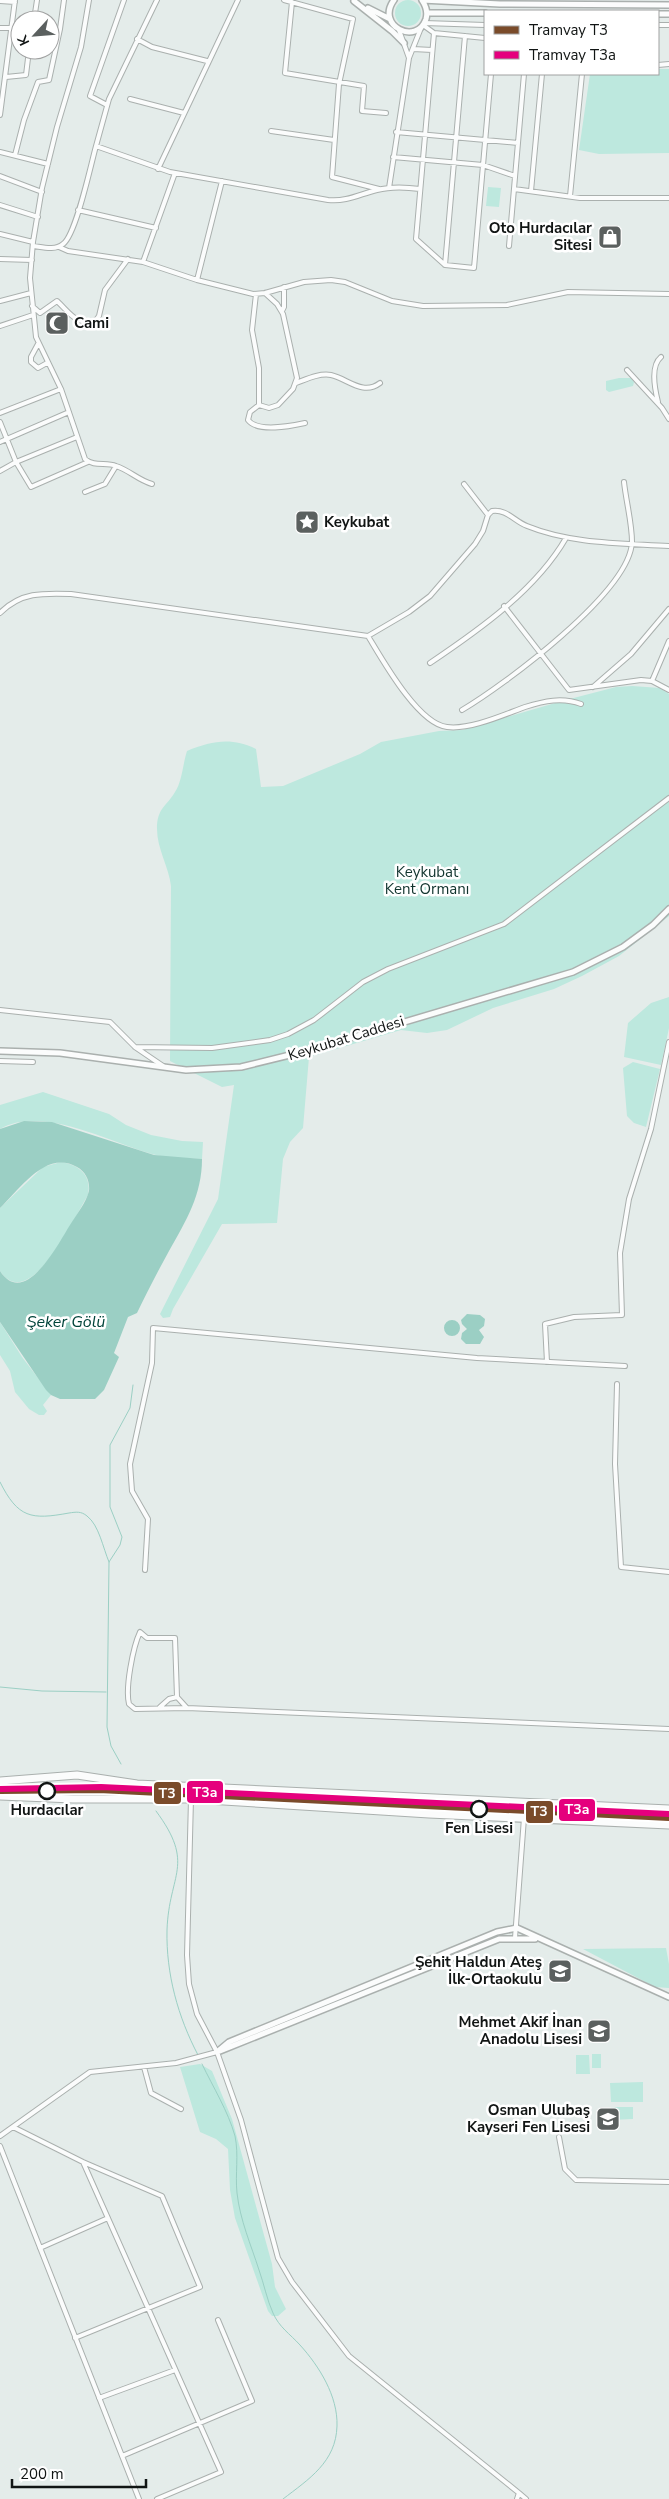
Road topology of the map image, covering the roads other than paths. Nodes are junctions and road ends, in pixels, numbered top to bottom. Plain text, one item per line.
1 (64, 0) edge
2 (89, 0) edge
3 (124, 0) edge
4 (157, 0) edge
5 (238, 0) edge
6 (284, 0) edge
7 (353, 0) edge
8 (394, 0) edge
9 (422, 0) edge
10 (0, 1) edge
11 (15, 1) edge
12 (292, 2) junction
13 (526, 2) edge
14 (639, 2) edge
15 (669, 5) edge
16 (427, 13) junction
17 (484, 13) edge
18 (390, 19) junction
19 (423, 25) junction
20 (484, 25) edge
21 (399, 30) junction
22 (434, 33) junction
23 (464, 36) junction
24 (484, 38) edge
25 (137, 39) junction
26 (404, 43) junction
27 (10, 45) edge
28 (413, 49) junction
29 (432, 50) junction
30 (409, 58) junction
31 (28, 60) edge
32 (207, 61) junction
33 (0, 69) edge
34 (7, 70) junction
35 (491, 75) edge
36 (524, 75) edge
37 (542, 75) edge
38 (582, 75) edge
39 (6, 77) junction
40 (338, 84) junction
41 (2, 90) edge
42 (130, 99) dead end
43 (107, 104) junction
44 (184, 113) junction
45 (386, 113) dead end
46 (0, 115) edge
47 (271, 131) dead end
48 (396, 132) junction
49 (425, 135) junction
50 (456, 138) junction
51 (334, 140) junction
52 (485, 140) junction
53 (518, 143) junction
54 (96, 146) junction
55 (0, 152) edge
56 (15, 155) junction
57 (393, 157) junction
58 (423, 160) junction
59 (454, 162) junction
60 (48, 164) junction
61 (483, 165) junction
62 (158, 169) junction
63 (175, 173) junction
64 (0, 176) edge
65 (515, 176) junction
66 (222, 181) junction
67 (389, 188) junction
68 (380, 189) junction
69 (420, 189) junction
70 (514, 189) junction
71 (42, 192) junction
72 (531, 192) junction
73 (570, 196) junction
74 (669, 198) edge
75 (0, 205) edge
76 (78, 210) junction
77 (38, 217) junction
78 (156, 228) junction
79 (0, 234) edge
80 (33, 244) junction
81 (509, 246) dead end
82 (58, 247) junction
83 (0, 259) edge
84 (128, 259) junction
85 (32, 260) junction
86 (143, 262) junction
87 (444, 265) junction
88 (196, 280) junction
89 (284, 287) junction
90 (30, 293) junction
91 (265, 293) junction
92 (256, 294) junction
93 (669, 294) edge
94 (0, 301) edge
95 (32, 306) junction
96 (282, 311) junction
97 (32, 315) junction
98 (0, 326) edge
99 (38, 344) junction
100 (661, 357) dead end
101 (47, 362) junction
102 (627, 370) dead end
103 (380, 383) dead end
104 (296, 384) junction
105 (61, 388) junction
106 (259, 405) junction
107 (659, 405) junction
108 (69, 412) junction
109 (0, 413) edge
110 (669, 419) edge
111 (0, 422) edge
112 (305, 423) dead end
113 (77, 437) junction
114 (5, 439) junction
115 (0, 442) edge
116 (16, 462) junction
117 (88, 462) junction
118 (116, 466) junction
119 (0, 471) edge
120 (624, 482) dead end
121 (152, 484) dead end
122 (464, 484) dead end
123 (85, 492) dead end
124 (488, 515) junction
125 (566, 538) junction
126 (632, 544) junction
127 (669, 546) edge
128 (504, 606) junction
129 (669, 609) edge
130 (0, 613) edge
131 (368, 636) junction
132 (669, 641) edge
133 (541, 652) junction
134 (430, 663) dead end
135 (652, 681) junction
136 (591, 688) junction
137 (669, 690) edge
138 (581, 704) dead end
139 (462, 710) dead end
140 (669, 798) edge
141 (669, 909) edge
142 (0, 1010) edge
143 (669, 1042) edge
144 (134, 1048) junction
145 (0, 1051) edge
146 (0, 1061) edge
147 (33, 1062) dead end
148 (166, 1067) junction
149 (547, 1362) junction
150 (625, 1366) dead end
151 (617, 1384) dead end
152 (146, 1570) dead end
153 (669, 1572) edge
154 (177, 1697) junction
155 (160, 1707) junction
156 (187, 1708) junction
157 (669, 1728) edge
158 (0, 1782) edge
159 (0, 1796) edge
160 (191, 1800) junction
161 (669, 1809) edge
162 (524, 1818) junction
163 (669, 1825) edge
164 (517, 1928) junction
165 (515, 1938) junction
166 (538, 1939) junction
167 (669, 1997) edge
168 (217, 2052) junction
169 (144, 2067) junction
170 (181, 2109) dead end
171 (13, 2127) junction
172 (0, 2136) edge
173 (559, 2137) dead end
174 (0, 2146) edge
175 (83, 2162) junction
176 (669, 2182) edge
177 (108, 2218) junction
178 (40, 2248) junction
179 (147, 2307) junction
180 (218, 2320) dead end
181 (75, 2338) junction
182 (175, 2370) junction
183 (99, 2398) junction
184 (199, 2424) junction
185 (122, 2456) junction
186 (519, 2493) junction
187 (139, 2499) edge
188 (158, 2499) edge
189 (516, 2499) edge
190 (526, 2499) edge

1 - 56 street
2 - 60 street
3 - 43 street
4 - 25 street
5 - 32 street
6 - 12 street
7 - 18 street
7 - 26 street
8 - 18 street
9 - 13 street
9 - 16 street
10 - 11 street
12 - 40 street
12 - 40 street
13 - 14 street
14 - 15 street
16 - 17 street
16 - 19 street
18 - 21 street
19 - 20 street
19 - 21 street
19 - 22 street
19 - 28 street
21 - 26 street
22 - 23 street
22 - 29 street
23 - 24 street
23 - 50 street
25 - 32 street
25 - 43 street
26 - 30 street
27 - 34 street
28 - 29 street
28 - 30 street
29 - 49 street
30 - 48 street
31 - 39 street
32 - 44 street
33 - 34 street
34 - 39 street
35 - 52 street
36 - 53 street
37 - 72 street
38 - 73 street
39 - 41 street
40 - 45 street
40 - 51 street
41 - 46 street
42 - 44 street
43 - 54 street
44 - 62 street
47 - 51 street
48 - 49 street
48 - 57 street
49 - 50 street
49 - 58 street
50 - 52 street
50 - 59 street
51 - 68 street
52 - 53 street
52 - 61 street
53 - 65 street
54 - 62 street
54 - 76 street
55 - 56 street
56 - 60 street
57 - 58 street
57 - 67 street
58 - 59 street
58 - 69 street
59 - 61 street
59 - 87 street
60 - 71 street
61 - 65 street
61 - 87 street
62 - 63 street
63 - 66 street
63 - 78 street
64 - 71 street
65 - 70 street
66 - 68 street
66 - 88 street
67 - 68 street
67 - 69 street
69 - 87 street
70 - 72 street
70 - 81 street
71 - 77 street
72 - 73 street
73 - 74 street
75 - 77 street
76 - 78 street
76 - 82 street
77 - 80 street
78 - 86 street
79 - 80 street
80 - 82 street
80 - 85 street
82 - 84 street
83 - 85 street
84 - 86 street
84 - 95 street
85 - 90 street
86 - 88 street
88 - 92 street
89 - 91 street
89 - 93 street
89 - 96 street
90 - 94 street
90 - 95 street
91 - 92 street
91 - 96 street
92 - 106 street
95 - 97 street
96 - 104 street
97 - 98 street
97 - 99 street
99 - 101 street
99 - 101 street
100 - 107 street
101 - 105 street
102 - 107 street
103 - 104 street
104 - 106 street
105 - 108 street
105 - 109 street
106 - 112 street
107 - 110 street
108 - 113 street
108 - 114 street
111 - 114 street
113 - 116 street
113 - 117 street
114 - 115 street
114 - 116 street
116 - 117 street
116 - 119 street
117 - 118 street
118 - 121 street
118 - 123 street
120 - 126 street
122 - 124 street
124 - 125 street
124 - 131 street
125 - 126 street
125 - 128 street
126 - 127 street
126 - 133 street
128 - 133 street
128 - 134 street
129 - 136 street
130 - 131 street
131 - 138 street
132 - 135 street
133 - 136 street
133 - 139 street
135 - 136 street
135 - 137 street
140 - 144 street
141 - 148 street, Keykubat Caddesi
142 - 144 street
143 - 149 street
144 - 148 street
145 - 148 street, Keykubat Caddesi
146 - 147 street
149 - 150 street
149 - 152 street
151 - 153 street
154 - 155 street
154 - 155 street
154 - 156 street
155 - 156 street
156 - 157 street
158 - 161 highway
159 - 160 highway
160 - 162 highway
160 - 168 street
162 - 163 highway
162 - 164 street
164 - 165 street
164 - 166 street
164 - 168 street
165 - 166 street
165 - 168 street
166 - 167 street
168 - 169 street
168 - 186 street
169 - 170 street
169 - 171 street
171 - 172 street
171 - 175 street
173 - 176 street
174 - 178 street
175 - 177 street
175 - 179 street
177 - 178 street
177 - 179 street
178 - 181 street
179 - 181 street
179 - 182 street
180 - 184 street
181 - 183 street
182 - 183 street
182 - 184 street
183 - 185 street
184 - 185 street
184 - 188 street
185 - 187 street
186 - 189 street
186 - 190 street

